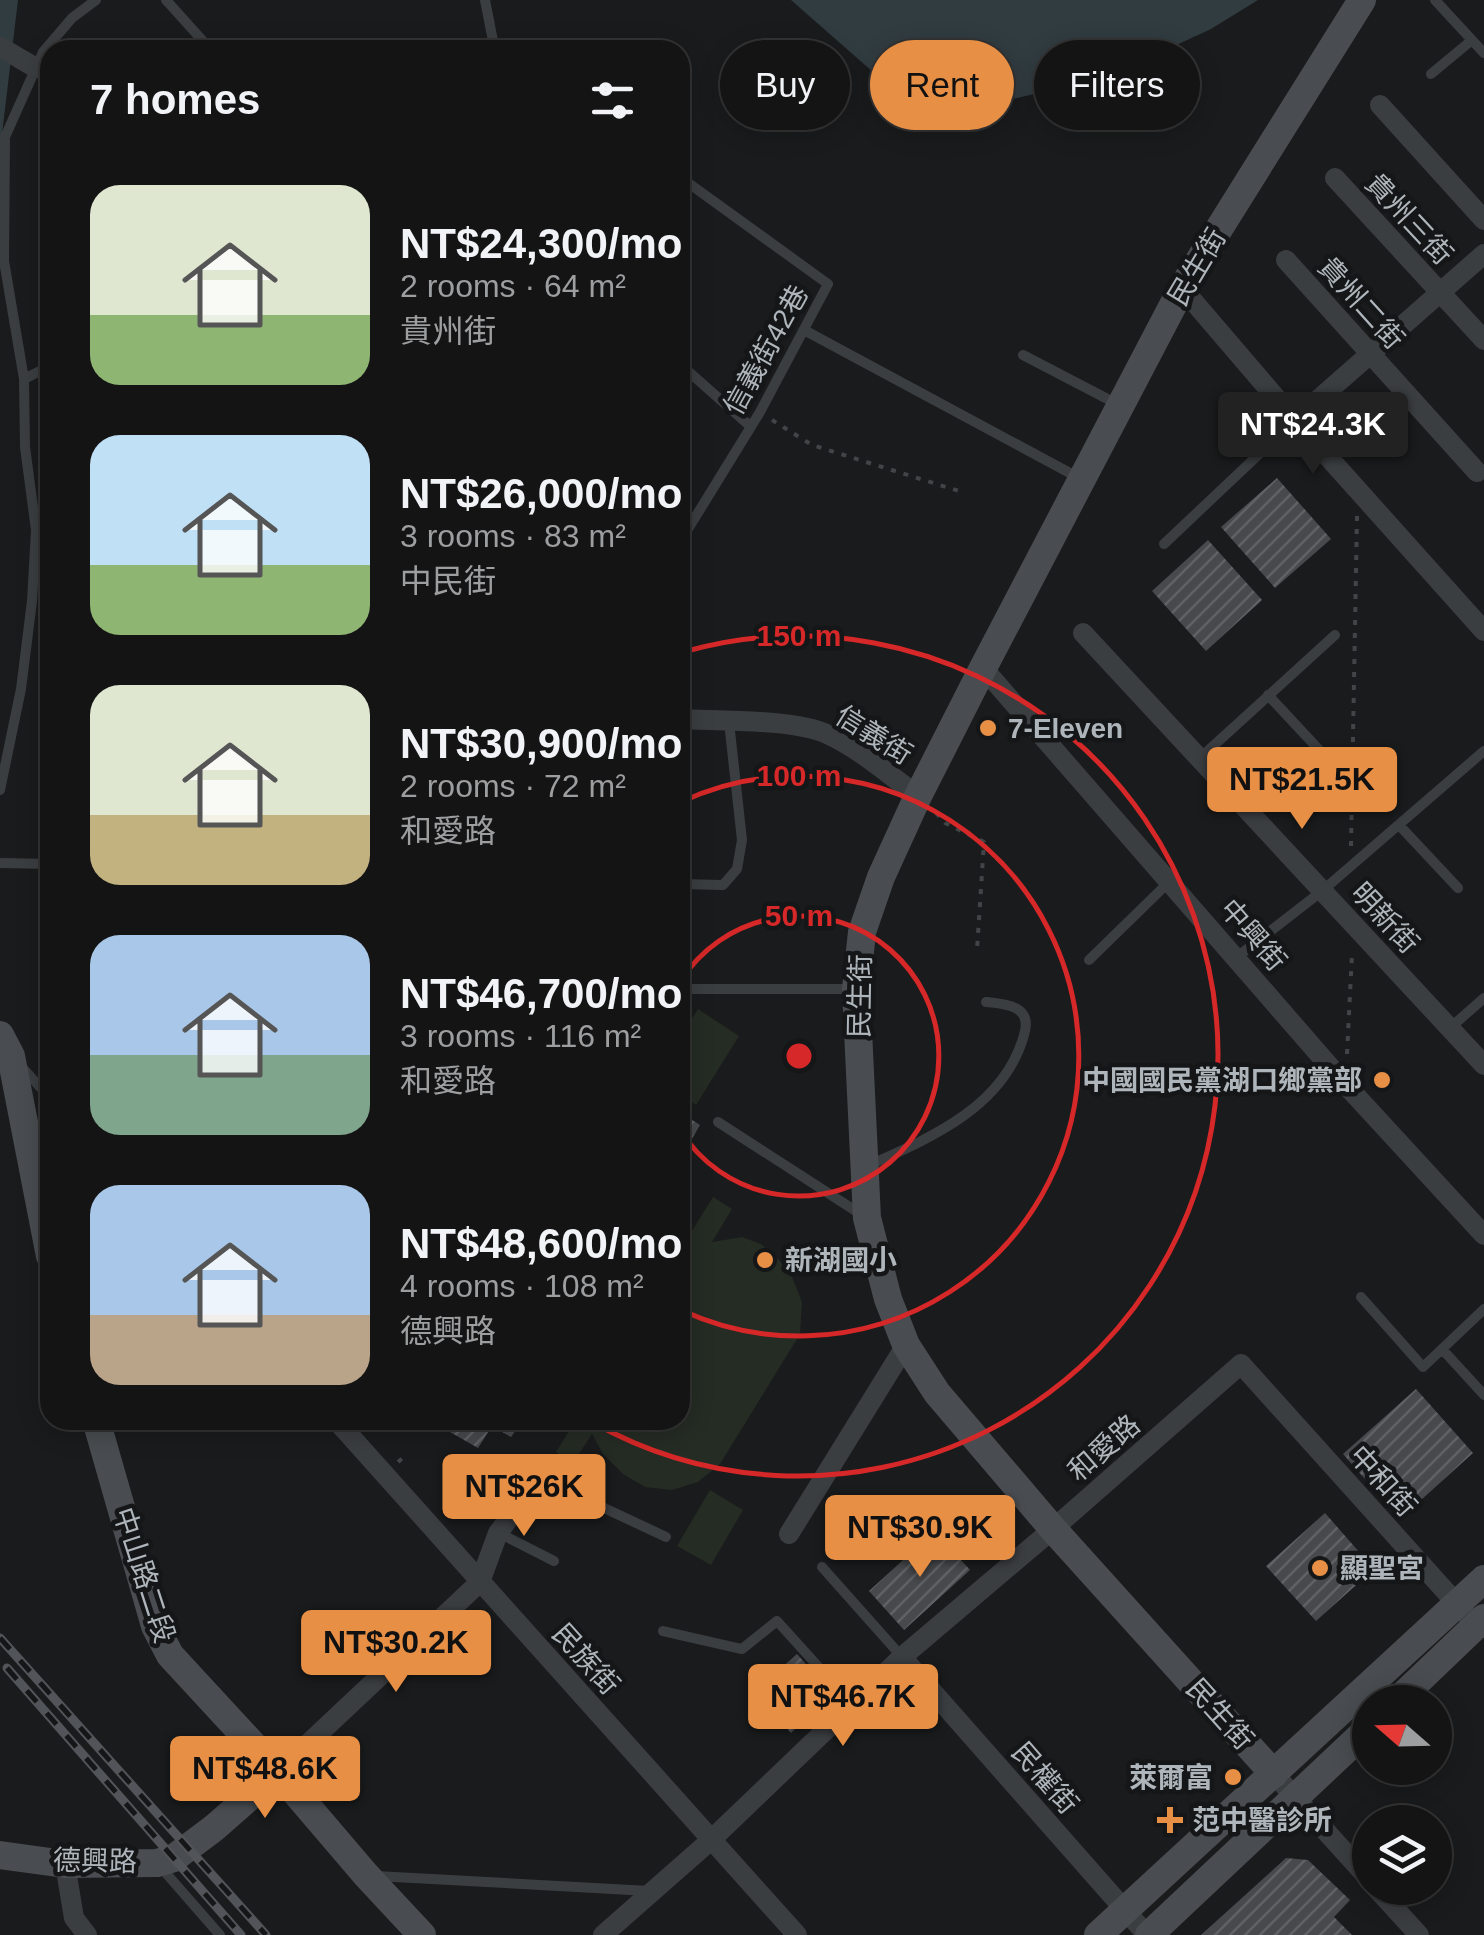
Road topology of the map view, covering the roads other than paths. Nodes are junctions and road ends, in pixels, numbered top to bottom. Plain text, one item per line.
1 (96, 0) edge
2 (166, 0) edge
3 (486, 0) edge
4 (1362, 0) edge
5 (1436, 0) edge
6 (53, 40) edge
7 (202, 40) edge
8 (494, 40) edge
9 (1472, 40) junction
10 (0, 47) edge
11 (1484, 53) edge
12 (40, 54) edge
13 (27, 63) junction
14 (1431, 74) dead end
15 (1380, 105) dead end
16 (1335, 178) dead end
17 (690, 183) edge
18 (1484, 220) edge
19 (1484, 254) edge
20 (1286, 260) dead end
21 (1182, 288) junction
22 (1440, 292) junction
23 (804, 330) junction
24 (1484, 340) edge
25 (1370, 354) junction
26 (1023, 355) dead end
27 (40, 371) edge
28 (690, 373) edge
29 (24, 380) junction
30 (1120, 406) junction
31 (1295, 420) junction
32 (750, 426) junction
33 (1477, 472) dead end
34 (1082, 480) junction
35 (40, 512) edge
36 (34, 513) junction
37 (690, 525) edge
38 (1164, 544) dead end
39 (1484, 631) edge
40 (1083, 633) dead end
41 (1335, 635) dead end
42 (983, 668) junction
43 (1268, 695) junction
44 (690, 720) edge
45 (729, 722) junction
46 (1484, 752) edge
47 (1200, 758) junction
48 (1336, 768) dead end
49 (0, 790) edge
50 (918, 796) junction
51 (1399, 825) junction
52 (0, 863) edge
53 (40, 864) edge
54 (1170, 881) junction
55 (690, 884) edge
56 (1458, 888) dead end
57 (1322, 891) junction
58 (1237, 957) junction
59 (1089, 960) dead end
60 (690, 989) edge
61 (856, 989) junction
62 (1484, 998) edge
63 (986, 1002) dead end
64 (1450, 1028) junction
65 (6, 1045) edge
66 (1484, 1065) edge
67 (40, 1086) edge
68 (718, 1122) dead end
69 (864, 1167) junction
70 (40, 1208) edge
71 (867, 1218) junction
72 (1484, 1235) edge
73 (1361, 1297) dead end
74 (1484, 1309) edge
75 (906, 1345) junction
76 (1442, 1349) junction
77 (1241, 1364) joint
78 (1484, 1395) edge
79 (99, 1430) edge
80 (345, 1430) edge
81 (546, 1481) junction
82 (462, 1485) dead end
83 (1054, 1530) junction
84 (498, 1533) junction
85 (789, 1534) dead end
86 (666, 1536) dead end
87 (554, 1562) dead end
88 (822, 1567) dead end
89 (1484, 1580) edge
90 (480, 1582) junction
91 (1457, 1604) junction
92 (1481, 1626) edge
93 (663, 1630) dead end
94 (902, 1657) junction
95 (1415, 1685) edge
96 (853, 1704) junction
97 (1352, 1744) edge
98 (278, 1772) junction
99 (1274, 1774) junction
100 (1296, 1798) junction
101 (711, 1840) junction
102 (0, 1855) edge
103 (1352, 1860) edge
104 (157, 1863) junction
105 (66, 1864) junction
106 (366, 1875) junction
107 (650, 1892) junction
108 (1392, 1905) edge
109 (1125, 1910) junction
110 (87, 1935) edge
111 (220, 1935) edge
112 (422, 1935) edge
113 (603, 1935) edge
114 (797, 1935) edge
115 (1098, 1935) edge
116 (1148, 1935) edge
117 (1419, 1935) edge

1 - 6 lane
2 - 7 lane
3 - 8 lane
4 - 21 street, 民生街
5 - 9 lane
9 - 11 lane
9 - 14 lane
10 - 13 street
12 - 13 lane
13 - 29 lane
15 - 18 street
16 - 22 street, 貴州三街
17 - 23 lane, 信義街42巷
19 - 22 street
20 - 25 street, 貴州二街
21 - 30 street, 民生街
21 - 31 street
22 - 24 street, 貴州三街
22 - 25 street
23 - 32 lane, 信義街42巷
23 - 34 lane
25 - 31 street
25 - 33 street, 貴州二街
26 - 30 lane
27 - 29 lane
28 - 32 lane
29 - 36 lane
30 - 34 street, 民生街
31 - 38 lane
31 - 39 street
32 - 37 lane, 信義街42巷
34 - 42 street, 民生街
35 - 36 lane
36 - 49 lane
40 - 47 street, 明新街
41 - 43 lane
42 - 50 street, 民生街
42 - 54 street, 中興街
43 - 47 lane
43 - 48 lane
44 - 45 street, 信義街
45 - 50 street, 信義街
45 - 55 lane
46 - 51 lane
47 - 57 street, 明新街
50 - 61 street, 民生街
51 - 56 lane
51 - 57 lane
52 - 53 lane
54 - 58 street, 中興街
54 - 59 lane
57 - 58 lane
57 - 64 street, 明新街
58 - 72 street, 中興街
60 - 61 lane
61 - 69 street, 民生街
62 - 64 lane
63 - 69 lane
64 - 66 street, 明新街
65 - 67 lane
65 - 70 street
68 - 71 lane
69 - 71 street, 民生街
71 - 75 street, 民生街
73 - 76 lane
74 - 76 lane
75 - 83 street, 民生街
75 - 85 street
76 - 78 lane
77 - 83 street, 和愛路
77 - 91 street, 中和街
79 - 98 street, 中山路二段
80 - 90 street, 民族街
81 - 82 lane
81 - 84 street
81 - 86 lane
83 - 94 street, 和愛路
83 - 99 street, 民生街
84 - 87 lane
84 - 90 street
88 - 94 lane
89 - 91 street
90 - 98 street
90 - 101 street, 民族街
91 - 92 street, 中和街
91 - 99 street
92 - 95 street
93 - 96 lane
94 - 96 street, 和愛路
94 - 109 street, 民權街
96 - 101 street, 和愛路
97 - 100 street
98 - 104 street, 德興路
98 - 106 street, 中山路二段
99 - 100 street, 民生街
99 - 109 street
100 - 103 street, 民生街
100 - 116 street
101 - 107 street, 和愛路
101 - 114 street, 民族街
102 - 105 street, 德興路
104 - 105 street, 德興路
104 - 111 lane
105 - 110 street
106 - 107 lane
106 - 112 street, 中山路二段
107 - 113 street, 和愛路
108 - 117 street
109 - 115 street
109 - 116 street, 民權街

